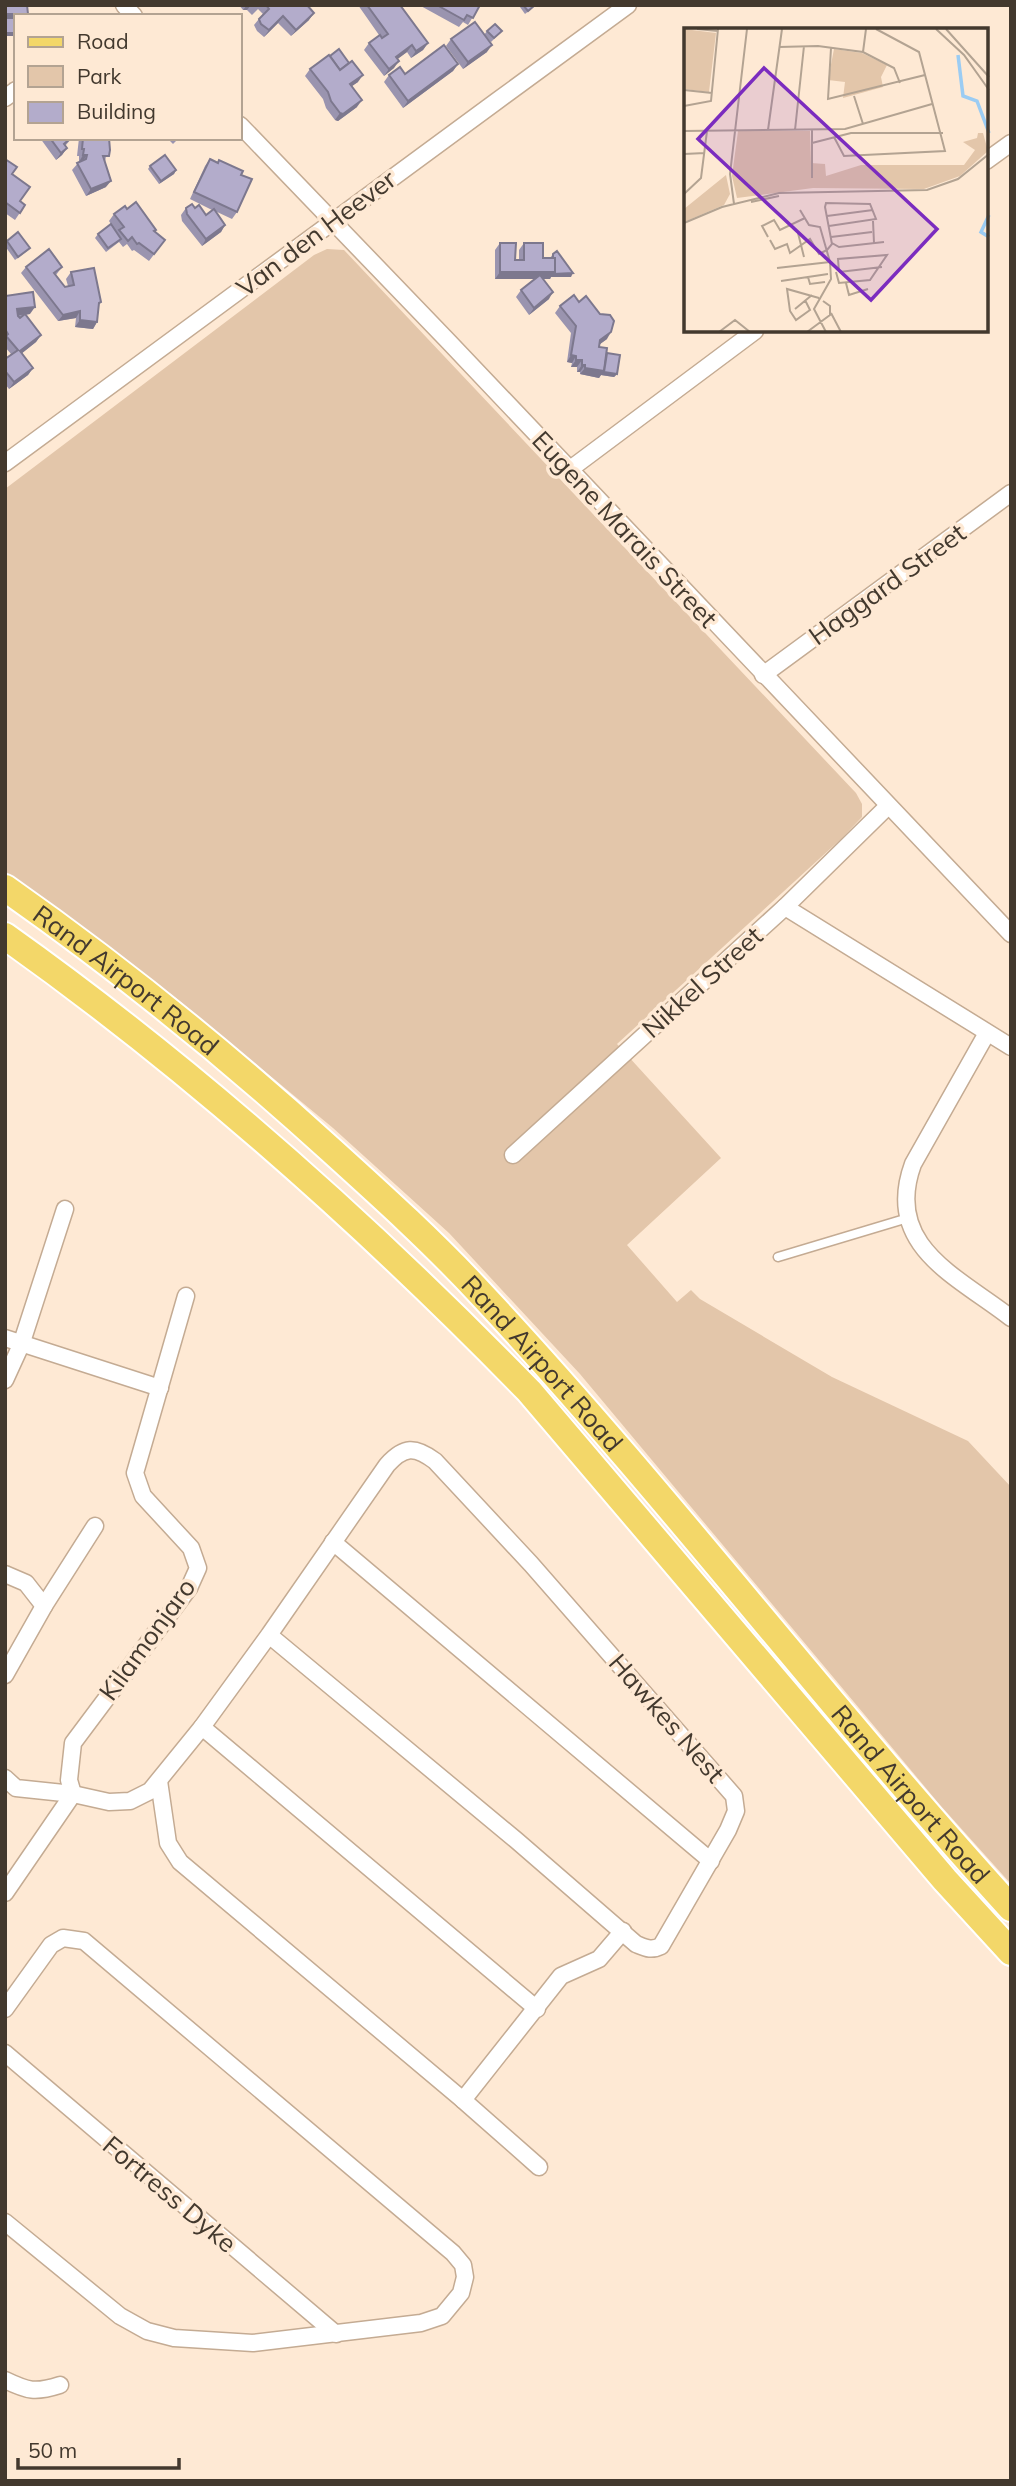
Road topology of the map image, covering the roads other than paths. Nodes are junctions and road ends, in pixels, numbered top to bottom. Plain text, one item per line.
1 (628, 5) edge
2 (242, 127) edge
3 (1011, 143) edge
4 (988, 160) edge
5 (331, 221) junction
6 (754, 332) edge
7 (5, 463) edge
8 (569, 470) junction
9 (1011, 494) edge
10 (763, 675) junction
11 (888, 806) junction
12 (5, 888) edge
13 (785, 907) junction
14 (1011, 934) edge
15 (5, 936) edge
16 (988, 1033) junction
17 (1011, 1047) edge
18 (513, 1155) dead end
19 (65, 1209) dead end
20 (908, 1218) junction
21 (778, 1257) dead end
22 (187, 1296) dead end
23 (1011, 1318) edge
24 (5, 1338) edge
25 (21, 1345) junction
26 (5, 1380) edge
27 (160, 1388) junction
28 (94, 1526) dead end
29 (333, 1542) junction
30 (5, 1574) edge
31 (44, 1606) junction
32 (269, 1635) junction
33 (5, 1675) edge
34 (202, 1727) junction
35 (5, 1778) edge
36 (159, 1781) junction
37 (73, 1794) junction
38 (711, 1861) junction
39 (5, 1893) edge
40 (1011, 1908) edge
41 (623, 1931) junction
42 (1011, 1952) edge
43 (5, 2009) edge
44 (537, 2009) junction
45 (5, 2053) edge
46 (463, 2100) junction
47 (539, 2167) dead end
48 (5, 2222) edge
49 (335, 2334) junction
50 (5, 2380) edge
51 (60, 2385) dead end

1 - 5 street, Van den Heever
2 - 5 street, Eugene Marais Street
3 - 4 street
5 - 7 street, Van den Heever
5 - 8 street, Eugene Marais Street
6 - 8 street
8 - 10 street, Eugene Marais Street
9 - 10 street, Haggard Street
10 - 11 street, Eugene Marais Street
11 - 13 street, Nikkel Street
11 - 14 street, Eugene Marais Street
12 - 40 main road, Rand Airport Road
13 - 16 street
13 - 18 street, Nikkel Street
15 - 42 main road, Rand Airport Road
16 - 17 street
16 - 20 street
19 - 25 street
20 - 21 lane
20 - 23 street
22 - 27 street, Kilamonjaro
24 - 25 street
25 - 26 street
25 - 27 street
27 - 37 street, Kilamonjaro
28 - 31 street
29 - 32 street, Hawkes Nest
29 - 38 street
29 - 38 street, Hawkes Nest
30 - 31 street
31 - 33 street
32 - 34 street, Hawkes Nest
32 - 41 street, Hawkes Nest
34 - 36 street, Hawkes Nest
34 - 44 street
35 - 37 street, Hawkes Nest
36 - 37 street, Hawkes Nest
36 - 46 street
37 - 39 street
38 - 41 street, Hawkes Nest
41 - 44 street
43 - 49 street
44 - 46 street
45 - 49 street, Fortress Dyke
46 - 47 street
48 - 49 street
50 - 51 street

